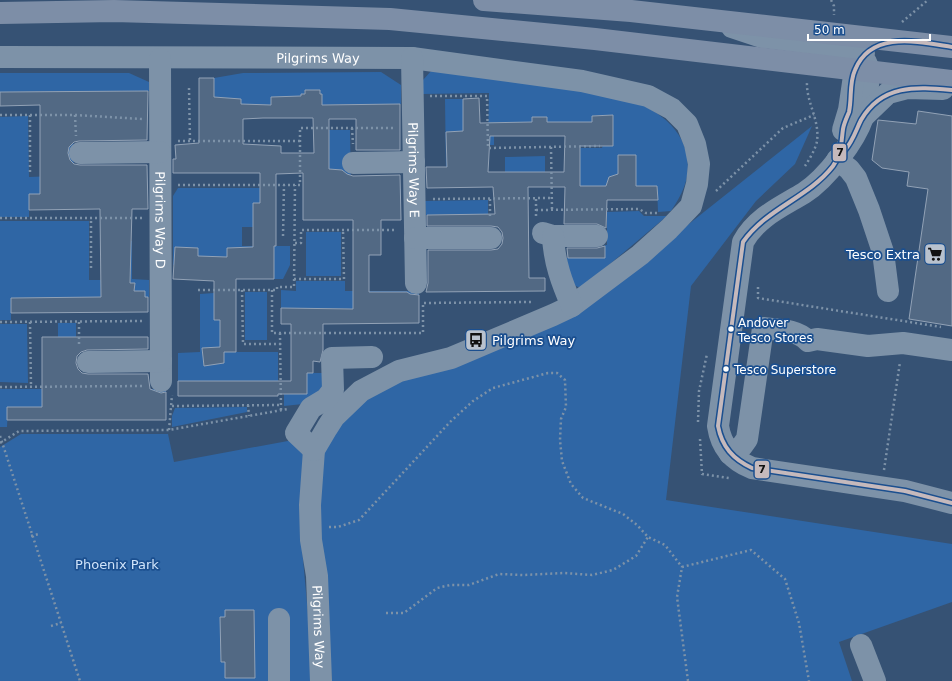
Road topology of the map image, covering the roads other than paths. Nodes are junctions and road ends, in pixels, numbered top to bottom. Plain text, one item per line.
1 (255, 0) edge
2 (484, 0) edge
3 (114, 11) junction
4 (4, 13) edge
5 (711, 20) junction
6 (908, 41) junction
7 (952, 47) edge
8 (3, 57) edge
9 (412, 58) junction
10 (160, 59) junction
11 (821, 65) junction
12 (862, 65) junction
13 (952, 80) edge
14 (952, 90) edge
15 (864, 116) junction
16 (843, 130) junction
17 (160, 147) junction
18 (80, 153) dead end
19 (353, 153) road end
20 (840, 156) junction
21 (414, 162) junction
22 (415, 234) junction
23 (597, 236) dead end
24 (491, 238) dead end
25 (416, 283) dead end
26 (888, 292) dead end
27 (562, 311) junction
28 (952, 350) edge
29 (372, 357) dead end
30 (88, 362) dead end
31 (314, 450) junction
32 (730, 454) junction
33 (952, 503) edge
34 (279, 619) dead end
35 (861, 645) dead end
36 (278, 681) edge
37 (320, 681) edge
38 (875, 681) edge

1 - 3 main road
2 - 5 main road
3 - 4 main road
3 - 11 main road
5 - 6 main road
5 - 12 street
6 - 7 main road
6 - 12 street
8 - 10 street, Pilgrims Way
9 - 10 street, Pilgrims Way
9 - 21 street, Pilgrims Way E
9 - 27 street, Pilgrims Way
10 - 17 street, Pilgrims Way D
11 - 12 main road
11 - 16 street
12 - 13 main road
12 - 15 street
12 - 16 street
14 - 15 street
15 - 20 street
16 - 20 street
17 - 18 street
17 - 30 street, Pilgrims Way D
19 - 21 street
20 - 26 street
20 - 32 street
21 - 22 street, Pilgrims Way E
22 - 24 street
22 - 25 street, Pilgrims Way E
23 - 27 street
27 - 31 street, Pilgrims Way
28 - 32 street
29 - 31 street
31 - 37 street, Pilgrims Way
32 - 33 street
34 - 36 street
35 - 38 street

